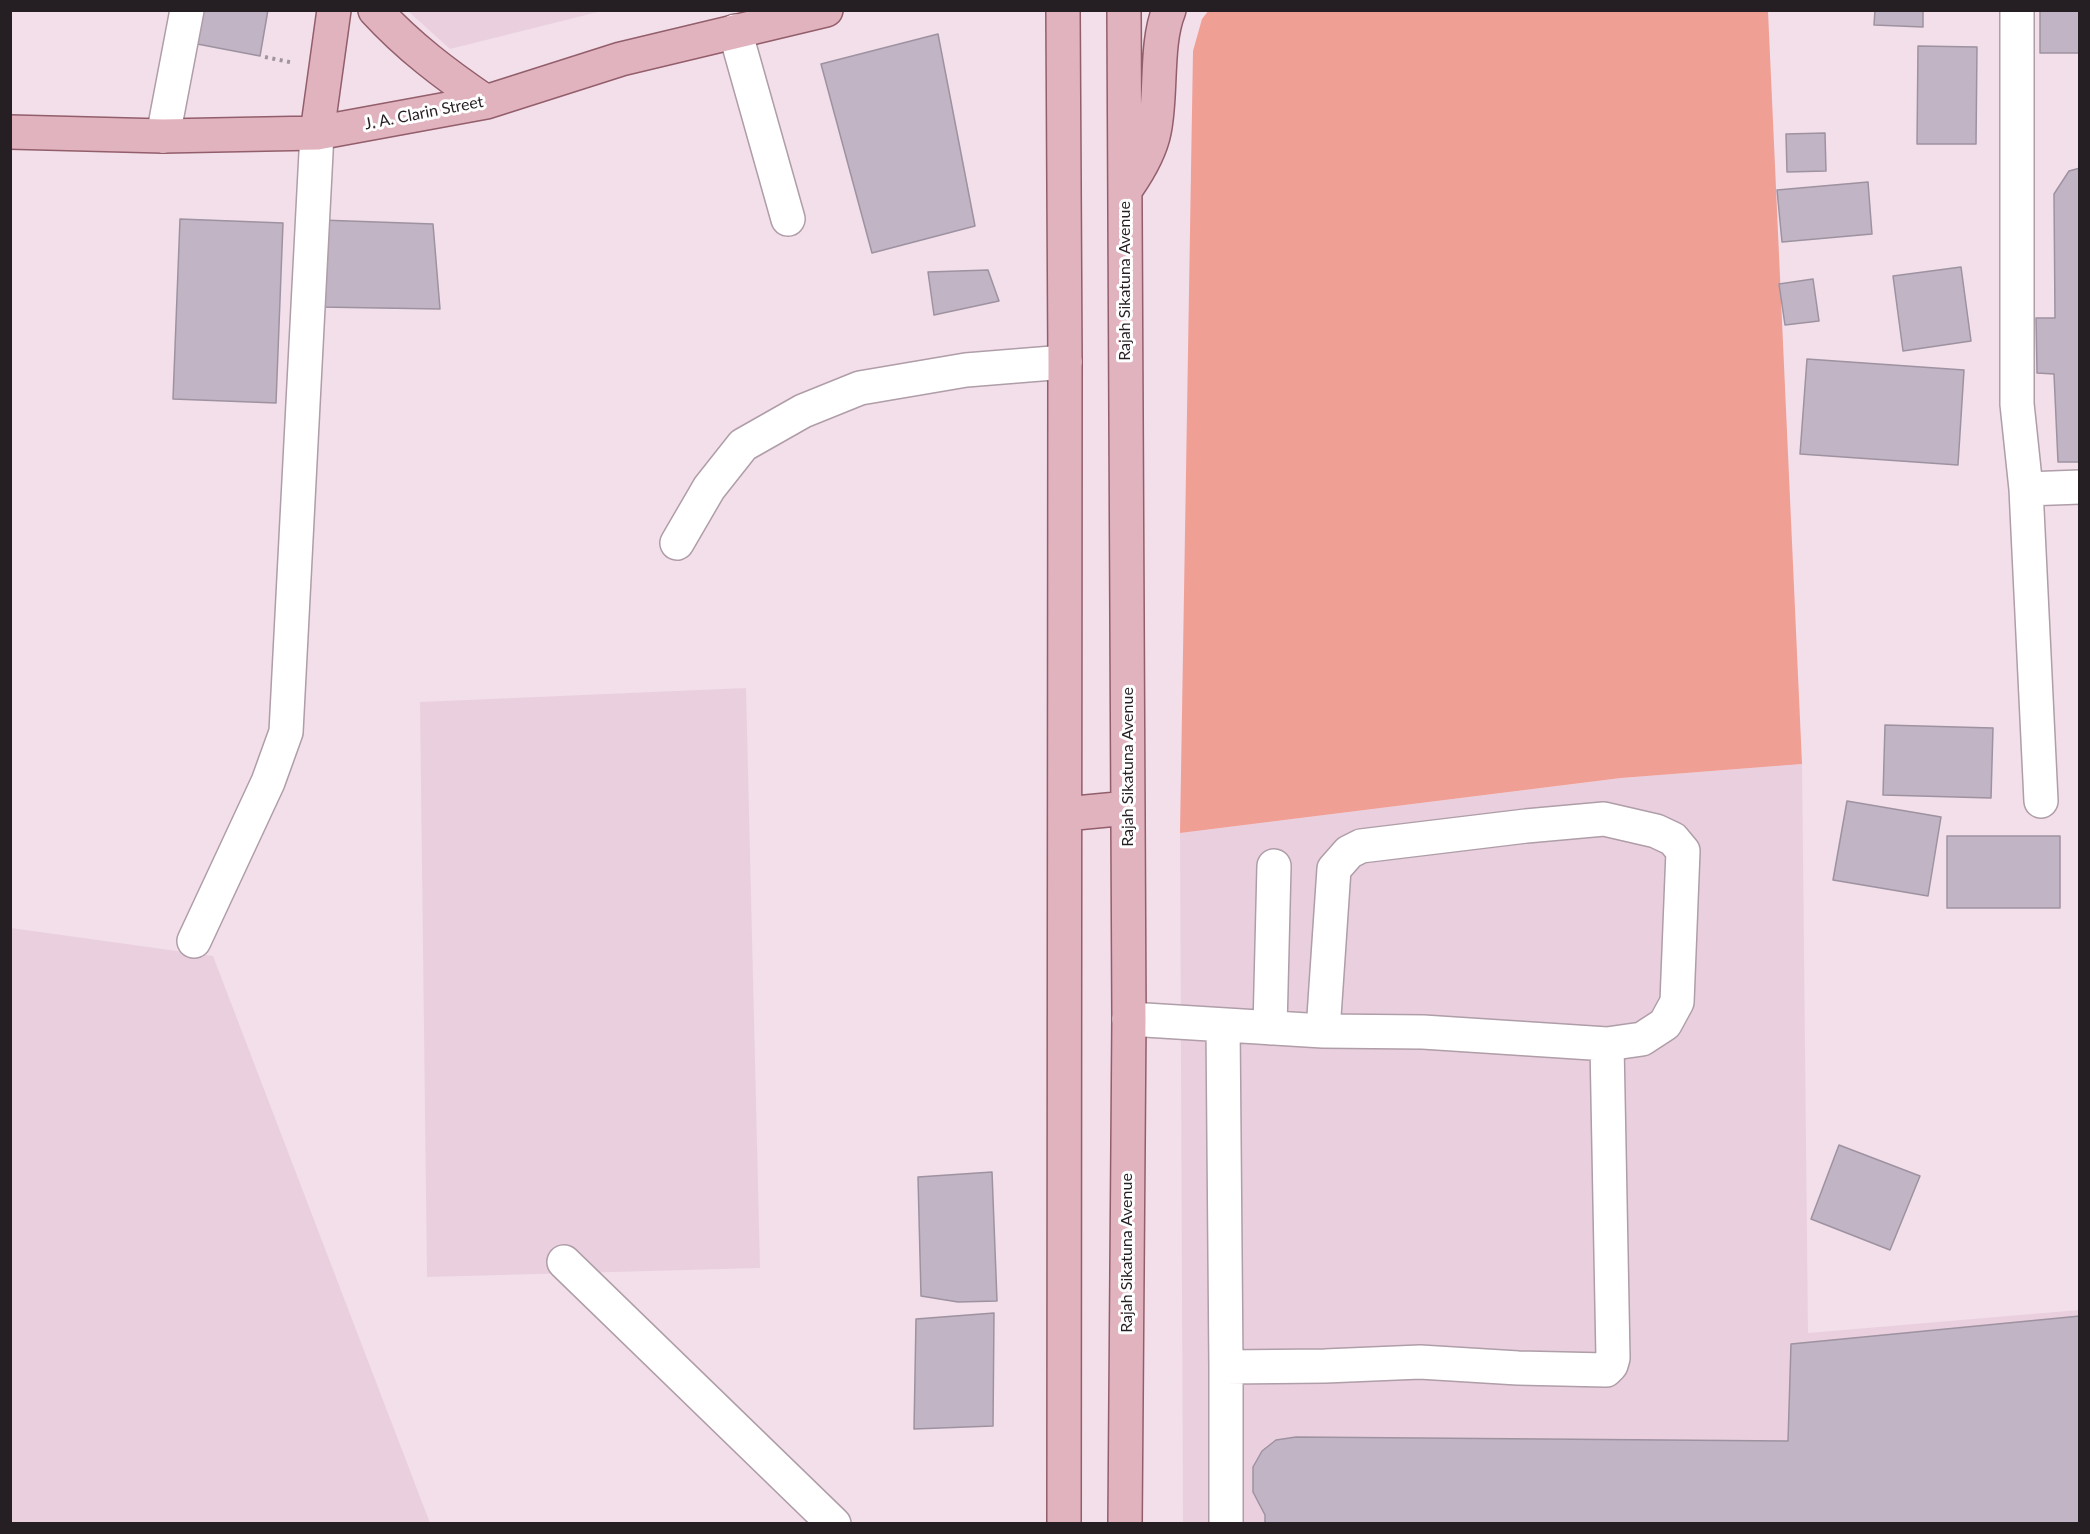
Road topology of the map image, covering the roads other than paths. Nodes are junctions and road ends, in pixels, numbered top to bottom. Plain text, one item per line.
1 (187, 10) edge
2 (333, 10) edge
3 (375, 10) edge
4 (1063, 10) edge
5 (1124, 10) edge
6 (1169, 10) edge
7 (2017, 10) edge
8 (812, 12) edge
9 (735, 31) junction
10 (486, 102) junction
11 (10, 132) edge
12 (317, 133) junction
13 (164, 136) junction
14 (1125, 190) junction
15 (788, 219) dead end
16 (1065, 362) junction
17 (2079, 487) edge
18 (2026, 489) junction
19 (677, 543) dead end
20 (2041, 801) dead end
21 (1128, 808) junction
22 (1065, 814) junction
23 (1274, 866) dead end
24 (194, 941) dead end
25 (1129, 1019) junction
26 (1223, 1025) junction
27 (1270, 1028) junction
28 (1323, 1031) junction
29 (1607, 1044) junction
30 (564, 1262) dead end
31 (1226, 1367) junction
32 (834, 1524) edge
33 (1064, 1524) edge
34 (1125, 1524) edge
35 (1226, 1524) edge

1 - 13 street
2 - 12 main road
3 - 10 main road
4 - 16 main road
5 - 14 main road, Rajah Sikatuna Avenue
6 - 14 main road
7 - 18 street
8 - 9 main road, J. A. Clarin Street
9 - 10 main road, J. A. Clarin Street
9 - 15 street
10 - 12 main road, J. A. Clarin Street
11 - 13 main road, J. A. Clarin Street
12 - 13 main road, J. A. Clarin Street
12 - 24 street
14 - 21 main road, Rajah Sikatuna Avenue
16 - 19 street
16 - 22 main road
17 - 18 street
18 - 20 street
21 - 22 main road
21 - 25 main road, Rajah Sikatuna Avenue
22 - 33 main road
23 - 27 street
25 - 26 street
25 - 34 main road, Rajah Sikatuna Avenue
26 - 27 street
26 - 31 street
27 - 28 street
28 - 29 street
28 - 29 street
29 - 31 street
30 - 32 street
31 - 35 street

